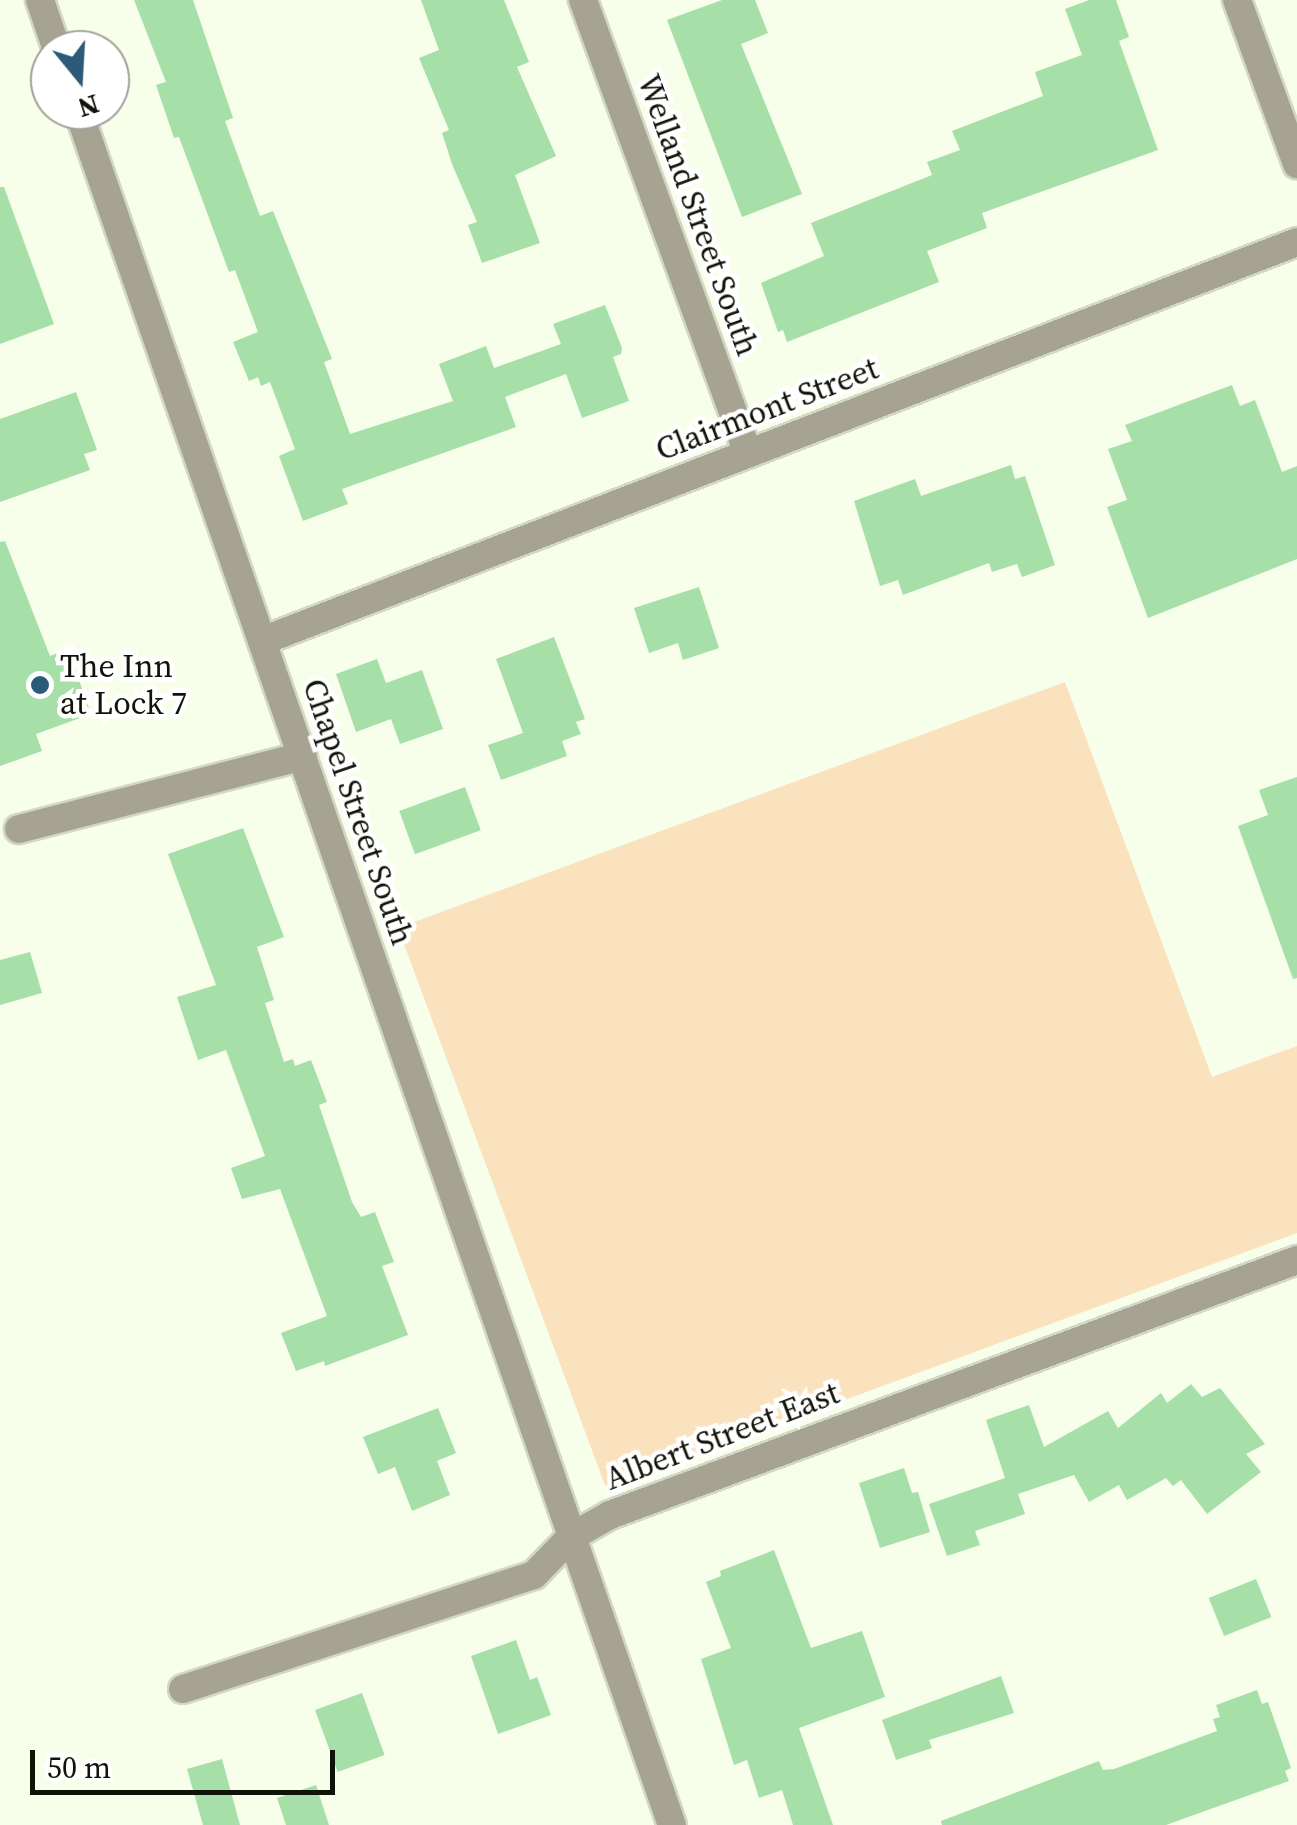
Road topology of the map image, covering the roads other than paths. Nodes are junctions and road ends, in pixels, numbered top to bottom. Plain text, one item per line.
1 (40, 0) edge
2 (582, 0) edge
3 (1237, 0) edge
4 (50, 30) edge
5 (85, 130) edge
6 (1297, 164) edge
7 (1297, 242) edge
8 (748, 453) junction
9 (262, 641) junction
10 (303, 756) junction
11 (20, 829) dead end
12 (1297, 1260) edge
13 (571, 1536) junction
14 (183, 1689) dead end
15 (672, 1825) edge

1 - 4 street
2 - 8 street, Welland Street South
3 - 6 street
5 - 9 street, Chapel Street South
7 - 8 street, Clairmont Street
8 - 9 street, Clairmont Street
9 - 10 street, Chapel Street South
10 - 11 street
10 - 13 street, Chapel Street South
12 - 13 street, Albert Street East
13 - 14 street, Albert Street East
13 - 15 street, Chapel Street South

